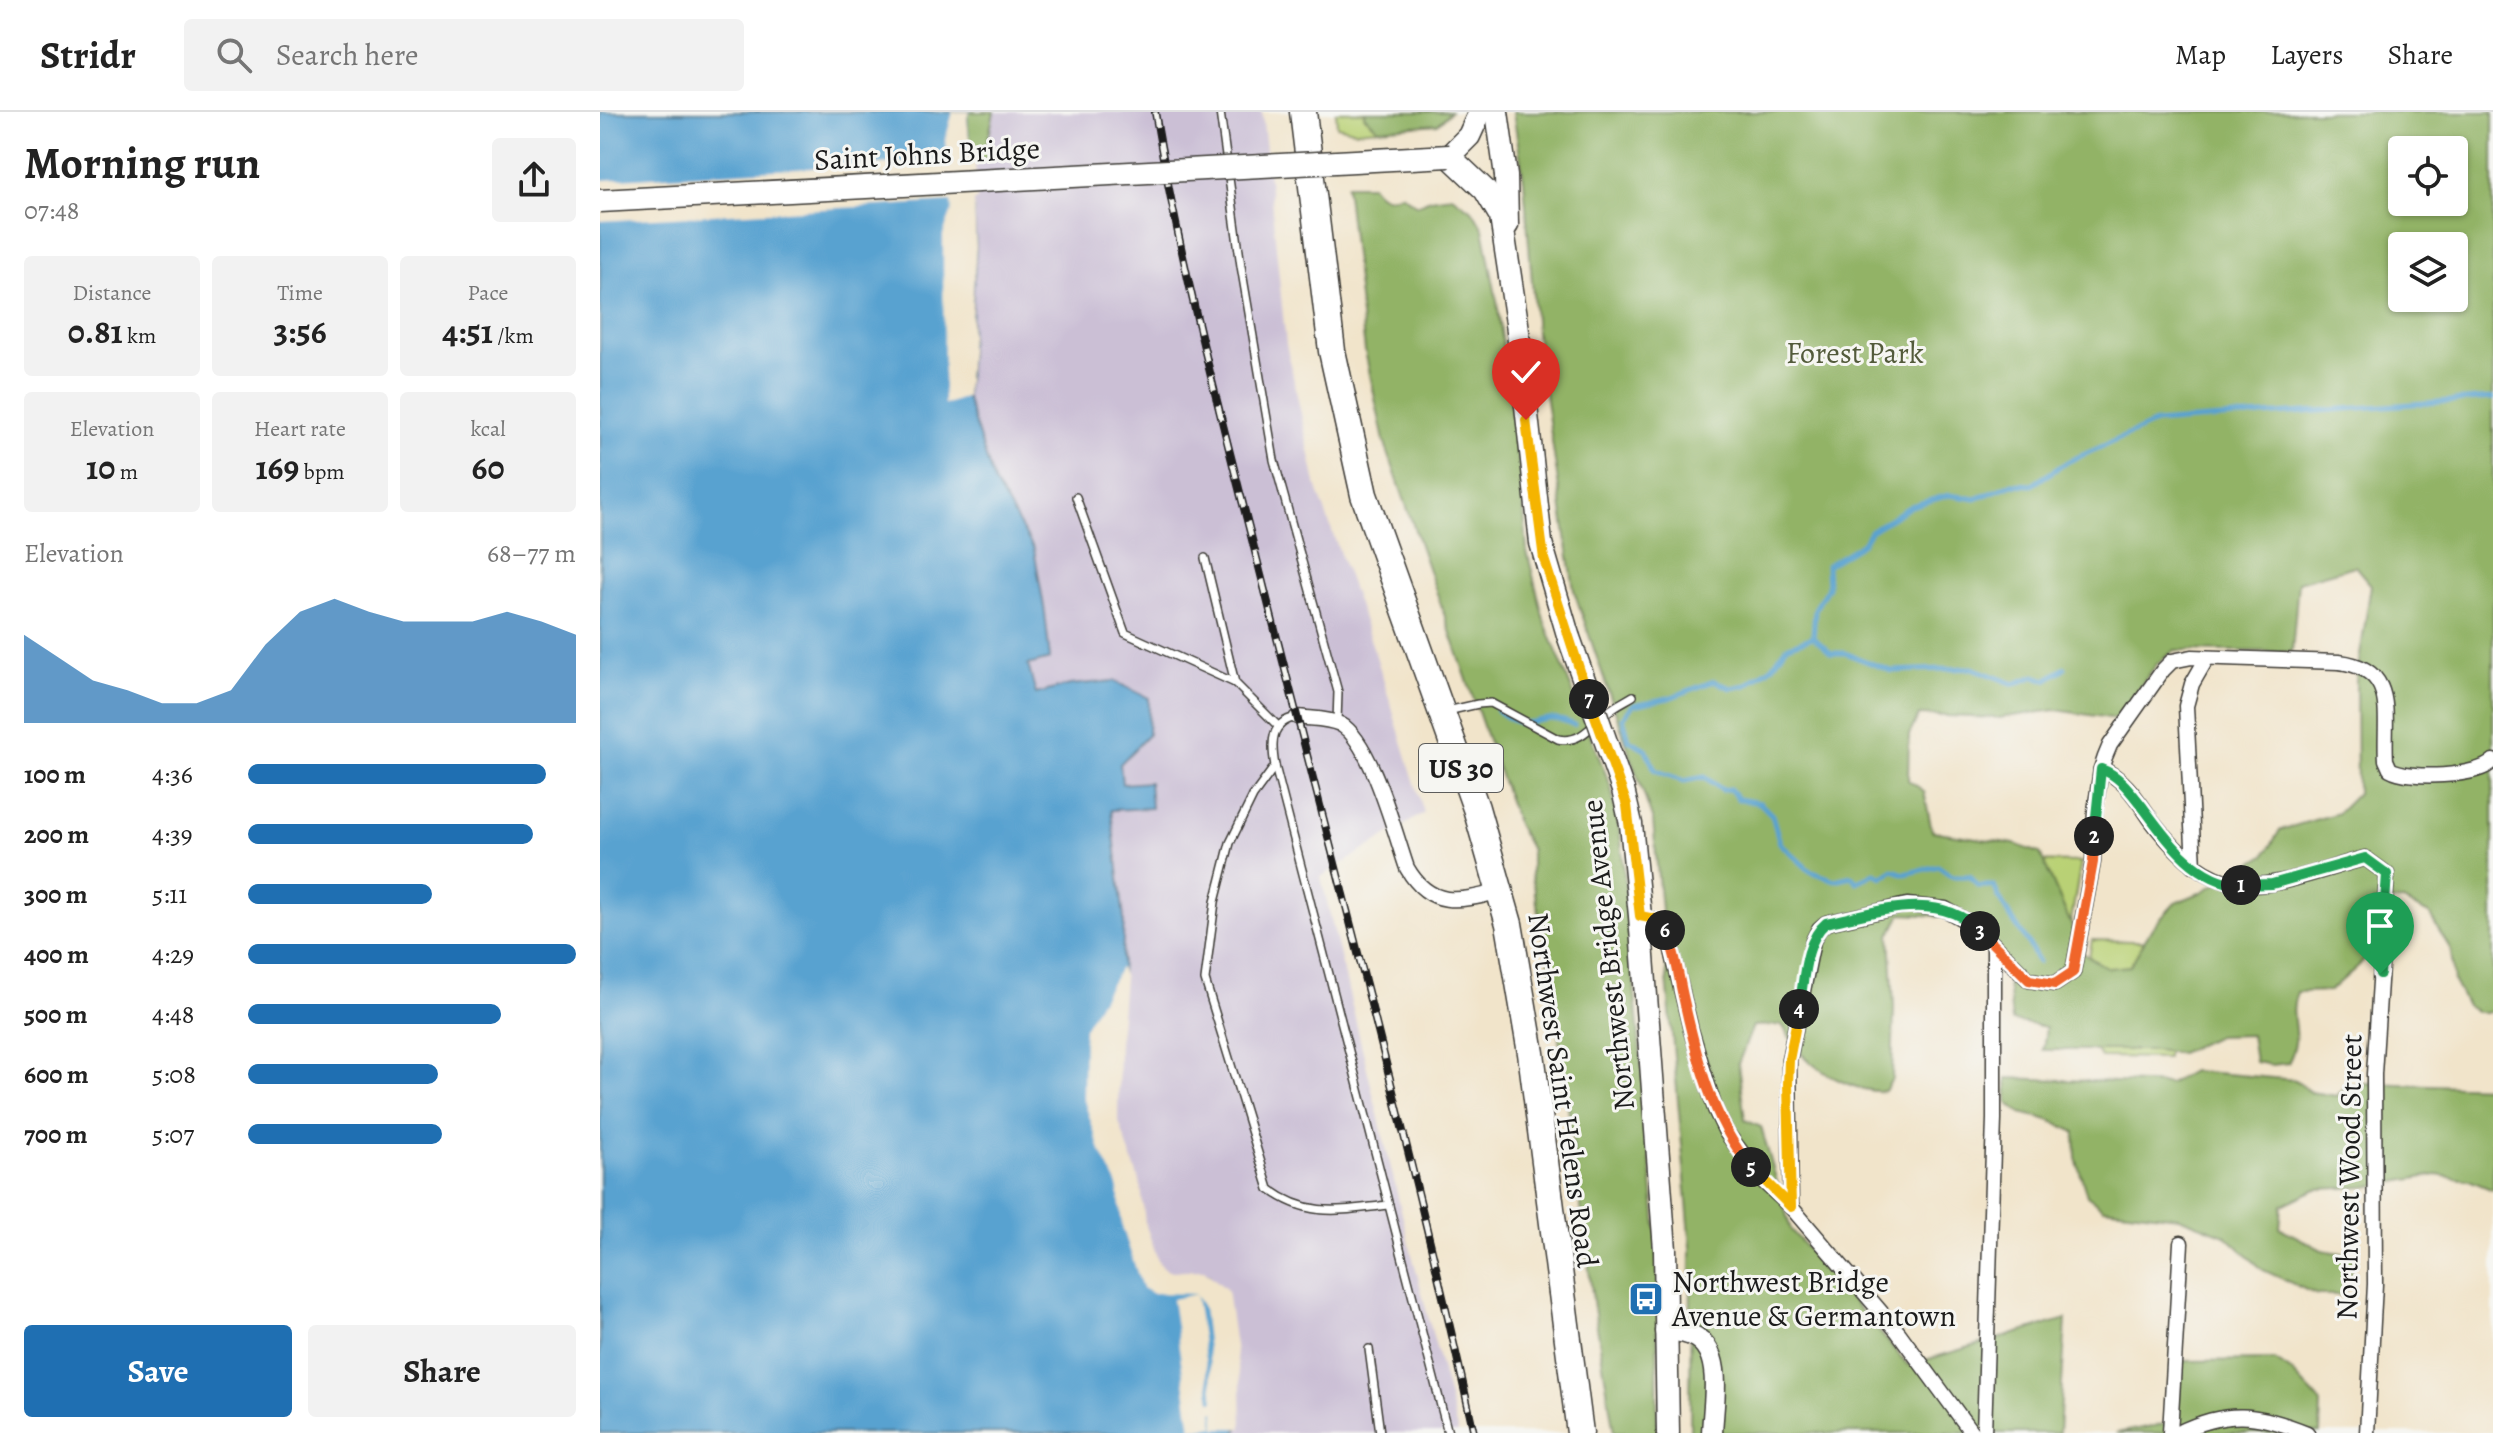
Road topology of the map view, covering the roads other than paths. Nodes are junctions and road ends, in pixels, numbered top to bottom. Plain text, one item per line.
1 (1220, 112) edge
2 (1303, 112) edge
3 (1480, 112) edge
4 (1497, 112) edge
5 (1449, 156) junction
6 (600, 201) edge
7 (1507, 246) junction
8 (1076, 497) dead end
9 (1205, 558) dead end
10 (2207, 658) junction
11 (1235, 683) junction
12 (1633, 696) dead end
13 (1441, 713) junction
14 (1297, 717) joint
15 (1337, 722) junction
16 (1278, 726) junction
17 (2493, 761) edge
18 (1275, 766) junction
19 (2101, 769) junction
20 (2194, 866) junction
21 (1501, 891) junction
22 (1640, 916) junction
23 (1994, 945) junction
24 (1389, 1205) junction
25 (1791, 1207) junction
26 (2181, 1243) dead end
27 (1665, 1331) junction
28 (1369, 1349) dead end
29 (1380, 1433) edge
30 (1448, 1433) edge
31 (1580, 1433) edge
32 (1668, 1433) edge
33 (1712, 1433) edge
34 (1972, 1433) edge
35 (1984, 1433) edge
36 (2170, 1433) edge
37 (2178, 1433) edge
38 (2307, 1433) edge
39 (2367, 1433) edge

1 - 15 lane
2 - 13 highway, Northwest Saint Helens Road / US 30
3 - 5 main road
4 - 7 main road, Northwest Bridge Avenue
5 - 6 main road, Saint Johns Bridge, bridge
5 - 7 main road, Northwest Bridge Avenue
7 - 22 main road, Northwest Bridge Avenue, bridge
8 - 11 lane
9 - 11 lane
10 - 17 street
10 - 19 street
10 - 20 street
11 - 16 lane
12 - 13 lane
13 - 21 highway, Northwest Saint Helens Road / US 30
14 - 15 street
14 - 16 lane
15 - 21 street
16 - 18 lane
18 - 24 lane
18 - 24 lane
19 - 20 street
19 - 23 street
20 - 39 street, Northwest Wood Street
21 - 31 highway, Northwest Saint Helens Road / US 30
22 - 25 street
22 - 27 main road, Northwest Bridge Avenue
23 - 25 street
23 - 35 street
24 - 30 lane
25 - 34 street
26 - 36 street
27 - 32 main road, Northwest Bridge Avenue
27 - 33 main road
28 - 29 lane
37 - 38 street

